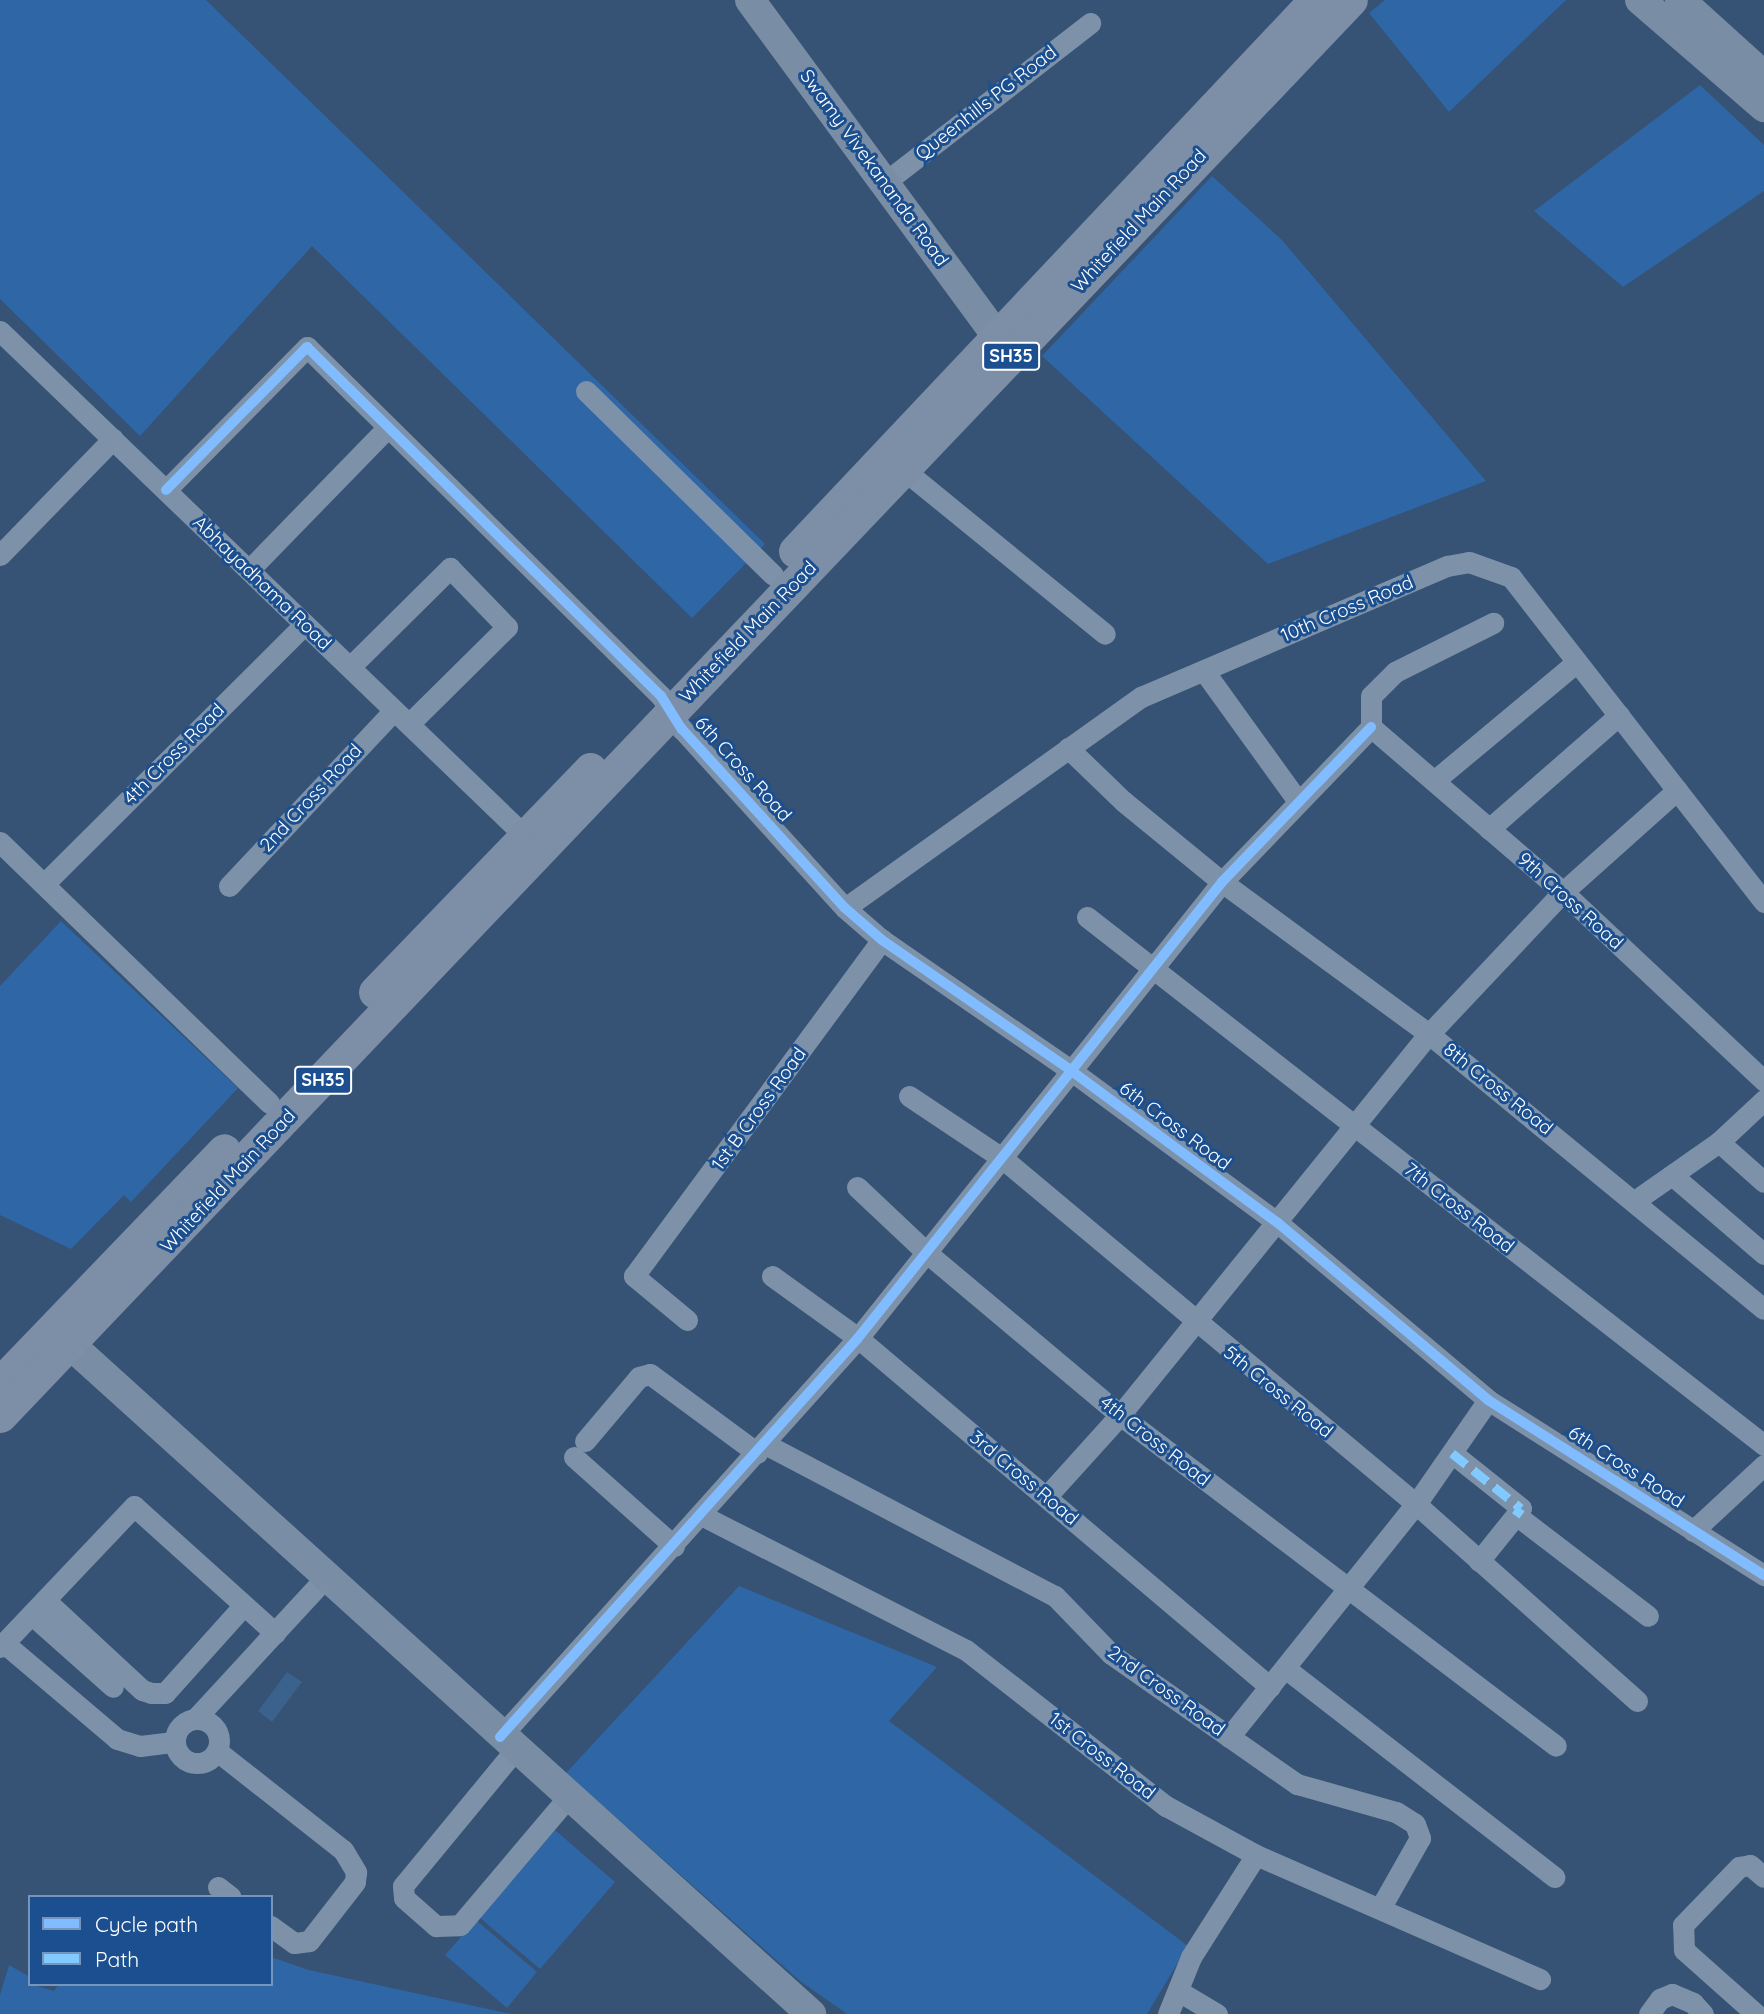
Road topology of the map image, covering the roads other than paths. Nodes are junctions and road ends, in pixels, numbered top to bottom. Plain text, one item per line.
1 (750, 0) edge
2 (1351, 0) edge
3 (1640, 0) edge
4 (1680, 0) edge
5 (1301, 6) edge
6 (1090, 23) dead end
7 (1764, 76) edge
8 (1764, 107) edge
9 (884, 183) junction
10 (1112, 228) dead end
11 (1007, 325) junction
12 (0, 331) edge
13 (586, 391) dead end
14 (388, 426) junction
15 (113, 439) junction
16 (904, 470) junction
17 (166, 490) junction
18 (0, 555) edge
19 (249, 570) junction
20 (773, 575) junction
21 (1493, 623) dead end
22 (305, 624) junction
23 (1105, 634) dead end
24 (1577, 662) junction
25 (349, 667) junction
26 (1204, 671) junction
27 (666, 704) junction
28 (1619, 715) junction
29 (401, 717) junction
30 (1371, 727) junction
31 (1068, 748) junction
32 (1434, 781) junction
33 (1677, 790) junction
34 (1297, 800) junction
35 (1489, 829) junction
36 (524, 835) junction
37 (0, 842) edge
38 (1222, 882) junction
39 (44, 884) junction
40 (229, 886) dead end
41 (1563, 892) junction
42 (1764, 902) edge
43 (845, 908) junction
44 (1087, 917) dead end
45 (882, 940) junction
46 (1154, 971) junction
47 (1429, 1034) junction
48 (1073, 1072) junction
49 (1764, 1081) edge
50 (909, 1096) dead end
51 (1764, 1100) edge
52 (269, 1103) junction
53 (1354, 1126) junction
54 (1719, 1142) junction
55 (1002, 1158) junction
56 (1672, 1175) junction
57 (1764, 1182) edge
58 (857, 1187) dead end
59 (1636, 1200) junction
60 (1278, 1223) junction
61 (927, 1253) junction
62 (1764, 1254) edge
63 (772, 1276) dead end
64 (1764, 1309) edge
65 (687, 1320) dead end
66 (1194, 1322) junction
67 (62, 1338) junction
68 (858, 1338) junction
69 (0, 1383) edge
70 (1488, 1400) junction
71 (1120, 1415) junction
72 (0, 1416) edge
73 (1764, 1445) edge
74 (761, 1448) junction
75 (1452, 1453) junction
76 (1764, 1465) edge
77 (1046, 1497) junction
78 (1416, 1504) junction
79 (701, 1515) junction
80 (1516, 1515) junction
81 (1693, 1531) junction
82 (674, 1546) junction
83 (1479, 1561) junction
84 (1764, 1575) edge
85 (325, 1578) junction
86 (1348, 1589) junction
87 (243, 1606) junction
88 (39, 1608) junction
89 (1648, 1616) dead end
90 (275, 1633) junction
91 (2, 1645) edge
92 (1285, 1668) junction
93 (113, 1687) dead end
94 (1270, 1687) junction
95 (1637, 1701) dead end
96 (195, 1719) junction
97 (1230, 1737) junction
98 (174, 1742) junction
99 (508, 1744) junction
100 (1556, 1746) dead end
101 (217, 1751) junction
102 (568, 1797) junction
103 (1256, 1855) junction
104 (1554, 1877) dead end
105 (1764, 1877) edge
106 (1381, 1907) junction
107 (273, 1927) edge
108 (1540, 1979) dead end
109 (1180, 1992) junction
110 (803, 2011) edge
111 (1168, 2014) edge
112 (1217, 2014) edge
113 (1649, 2014) edge
114 (1703, 2014) edge
115 (1756, 2014) edge

1 - 9 street, Swamy Vivekananda Road
2 - 16 main road, Whitefield Main Road / SH35
3 - 8 street
4 - 7 street
5 - 11 main road, Whitefield Main Road / SH35
6 - 9 street, Queenhills PG Road
9 - 11 street, Swamy Vivekananda Road
10 - 11 main road
11 - 20 main road, Whitefield Main Road / SH35
12 - 15 street, Abhayadhama Road
13 - 20 street
14 - 17 street, 6th Cross Road
14 - 19 street
14 - 27 street, 6th Cross Road
15 - 17 street, Abhayadhama Road
15 - 18 street
16 - 23 street
16 - 27 main road, Whitefield Main Road / SH35
17 - 19 street, Abhayadhama Road
19 - 22 street, Abhayadhama Road
20 - 27 main road, Whitefield Main Road / SH35
21 - 30 street
22 - 25 street, Abhayadhama Road
22 - 39 street, 4th Cross Road
24 - 26 street, 10th Cross Road
24 - 28 street, 10th Cross Road
24 - 32 street
25 - 29 street, Abhayadhama Road
25 - 29 street, 2nd Cross Road
26 - 31 street, 10th Cross Road
26 - 34 street
27 - 36 main road, Whitefield Main Road / SH35
27 - 43 street, 6th Cross Road
27 - 67 main road, Whitefield Main Road / SH35
28 - 33 street, 10th Cross Road
28 - 35 street
29 - 36 street, Abhayadhama Road
29 - 40 street, 2nd Cross Road
30 - 32 street, 9th Cross Road
30 - 34 street
31 - 38 street, 8th Cross Road
31 - 43 street, 10th Cross Road
32 - 35 street, 9th Cross Road
33 - 41 street
33 - 42 street, 10th Cross Road
34 - 38 street
35 - 41 street, 9th Cross Road
36 - 52 main road, Whitefield Main Road / SH35
37 - 39 street
38 - 46 street
38 - 47 street, 8th Cross Road
39 - 52 street
41 - 47 street
41 - 49 street, 9th Cross Road
43 - 45 street, 6th Cross Road
44 - 46 street, 7th Cross Road
45 - 48 street, 6th Cross Road
45 - 65 street, 1st B Cross Road
46 - 48 street
46 - 53 street, 7th Cross Road
47 - 53 street
47 - 59 street, 8th Cross Road
48 - 55 street
48 - 60 street, 6th Cross Road
50 - 55 street, 5th Cross Road
51 - 54 street
52 - 67 main road, Whitefield Main Road / SH35
53 - 60 street
53 - 73 street, 7th Cross Road
54 - 56 street
54 - 57 street
55 - 61 street
55 - 66 street, 5th Cross Road
56 - 59 street
56 - 62 street
58 - 61 street, 4th Cross Road
59 - 64 street, 8th Cross Road
60 - 66 street
60 - 70 street, 6th Cross Road
61 - 68 street
61 - 71 street, 4th Cross Road
63 - 68 street, 3rd Cross Road
66 - 71 street
66 - 78 street, 5th Cross Road
67 - 69 main road, Whitefield Main Road / SH35
67 - 72 main road, Whitefield Main Road / SH35
67 - 85 street
68 - 74 street
68 - 77 street, 3rd Cross Road
70 - 75 street
70 - 81 street, 6th Cross Road
71 - 77 street
71 - 86 street, 4th Cross Road
74 - 79 street
74 - 82 street, 2nd Cross Road
74 - 97 street, 2nd Cross Road
75 - 78 street
75 - 80 street
76 - 81 street
77 - 94 street, 3rd Cross Road
78 - 83 street, 5th Cross Road
78 - 86 street
79 - 82 street
79 - 103 street, 1st Cross Road
80 - 83 street
80 - 89 street
81 - 84 street, 6th Cross Road
82 - 99 street
83 - 95 street, 5th Cross Road
85 - 90 street
85 - 99 street
86 - 92 street
86 - 100 street, 4th Cross Road
87 - 88 street
87 - 88 street
87 - 90 street
88 - 91 street
88 - 93 street
90 - 96 street
91 - 98 street
92 - 94 street
92 - 104 street
94 - 97 street
96 - 98 street
96 - 101 street
97 - 106 street, 2nd Cross Road
98 - 101 street
99 - 102 street
99 - 102 street
101 - 107 street
102 - 110 street
103 - 106 street, 1st Cross Road
103 - 109 street
105 - 115 street
106 - 108 street, 1st Cross Road
109 - 111 street
109 - 112 street
113 - 114 street

